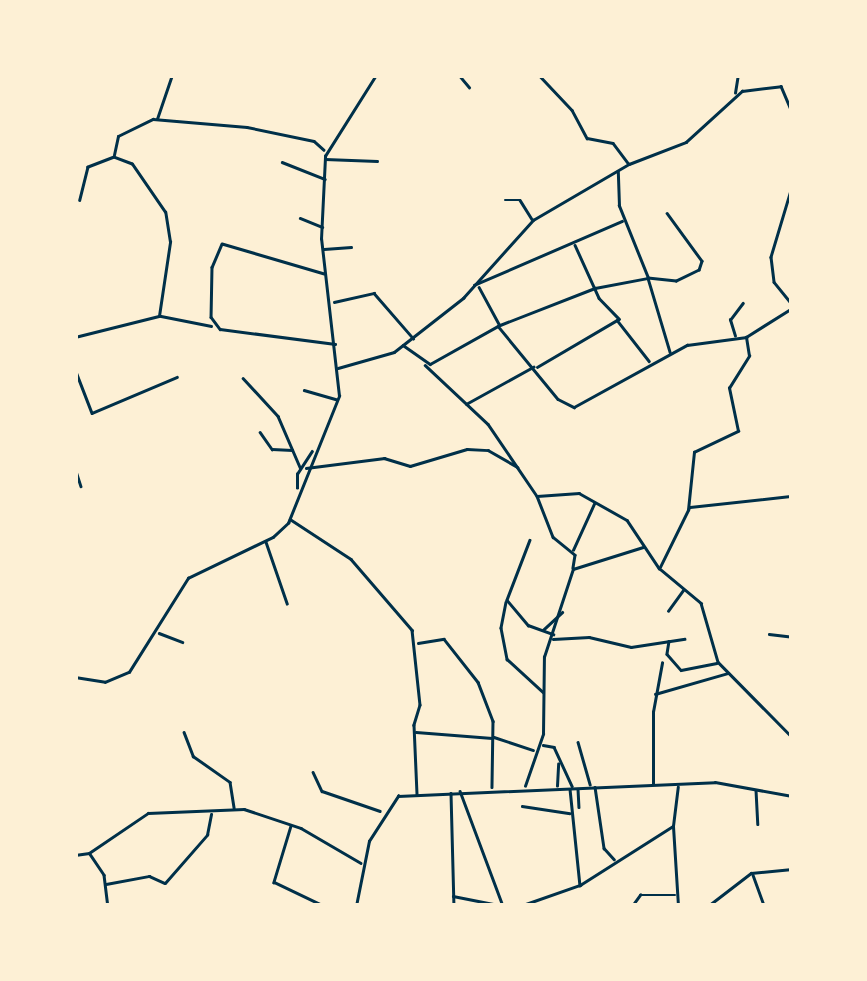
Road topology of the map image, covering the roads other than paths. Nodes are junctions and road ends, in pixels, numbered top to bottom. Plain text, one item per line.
1 (172, 75) edge
2 (376, 75) edge
3 (459, 75) edge
4 (539, 75) edge
5 (738, 75) edge
6 (469, 88) dead end
7 (735, 95) junction
8 (792, 112) edge
9 (158, 119) junction
10 (792, 126) edge
11 (792, 144) edge
12 (325, 153) junction
13 (114, 156) junction
14 (324, 160) junction
15 (282, 162) dead end
16 (377, 162) dead end
17 (628, 164) junction
18 (619, 171) junction
19 (326, 180) junction
20 (792, 187) edge
21 (80, 200) dead end
22 (504, 200) dead end
23 (667, 212) dead end
24 (300, 218) dead end
25 (533, 220) junction
26 (624, 221) junction
27 (322, 227) junction
28 (574, 244) junction
29 (351, 247) dead end
30 (322, 249) junction
31 (326, 274) junction
32 (648, 278) junction
33 (476, 285) junction
34 (595, 288) junction
35 (332, 303) junction
36 (743, 303) dead end
37 (792, 306) edge
38 (160, 316) junction
39 (619, 320) junction
40 (499, 325) junction
41 (214, 326) junction
42 (75, 337) edge
43 (736, 337) junction
44 (746, 337) junction
45 (413, 338) junction
46 (335, 344) junction
47 (403, 345) junction
48 (670, 353) junction
49 (651, 363) junction
50 (424, 364) junction
51 (535, 367) junction
52 (338, 368) junction
53 (75, 369) edge
54 (178, 377) dead end
55 (243, 378) dead end
56 (304, 390) dead end
57 (338, 400) junction
58 (465, 404) junction
59 (260, 432) dead end
60 (293, 450) junction
61 (518, 467) junction
62 (75, 468) edge
63 (302, 468) junction
64 (81, 486) dead end
65 (537, 496) junction
66 (792, 496) edge
67 (594, 504) junction
68 (689, 508) junction
69 (289, 519) junction
70 (266, 540) junction
71 (530, 540) dead end
72 (643, 546) junction
73 (572, 551) junction
74 (576, 558) junction
75 (584, 564) junction
76 (659, 568) junction
77 (573, 569) junction
78 (684, 588) junction
79 (507, 600) junction
80 (287, 603) dead end
81 (562, 612) junction
82 (668, 612) dead end
83 (542, 630) junction
84 (157, 633) junction
85 (768, 634) dead end
86 (553, 637) junction
87 (792, 637) edge
88 (684, 639) dead end
89 (670, 641) junction
90 (182, 642) dead end
91 (417, 643) junction
92 (718, 662) junction
93 (662, 663) dead end
94 (729, 672) junction
95 (75, 678) edge
96 (544, 693) junction
97 (655, 694) junction
98 (792, 706) edge
99 (792, 729) edge
100 (184, 732) dead end
101 (414, 732) junction
102 (792, 736) edge
103 (492, 737) junction
104 (578, 742) dead end
105 (540, 744) junction
106 (536, 752) junction
107 (558, 762) junction
108 (313, 772) dead end
109 (653, 785) junction
110 (593, 786) junction
111 (557, 787) junction
112 (573, 787) junction
113 (678, 787) junction
114 (492, 788) junction
115 (524, 788) junction
116 (757, 789) junction
117 (459, 790) junction
118 (451, 791) junction
119 (417, 795) junction
120 (791, 795) edge
121 (522, 806) dead end
122 (579, 807) dead end
123 (234, 810) junction
124 (211, 812) junction
125 (382, 812) junction
126 (570, 813) junction
127 (758, 824) dead end
128 (292, 825) junction
129 (673, 826) junction
130 (89, 853) junction
131 (75, 854) edge
132 (615, 860) junction
133 (363, 864) junction
134 (792, 868) edge
135 (751, 873) junction
136 (106, 884) junction
137 (580, 885) junction
138 (676, 895) junction
139 (453, 896) junction
140 (540, 900) junction
141 (108, 906) edge
142 (324, 906) edge
143 (356, 906) edge
144 (454, 906) edge
145 (504, 906) edge
146 (520, 906) edge
147 (543, 906) edge
148 (632, 906) edge
149 (678, 906) edge
150 (708, 906) edge
151 (764, 906) edge

1 - 9 street
2 - 12 street
3 - 6 street
4 - 17 street
5 - 7 street
7 - 8 street
7 - 17 street
9 - 12 street
9 - 13 street
10 - 11 street
12 - 14 street
13 - 21 street
13 - 38 street
14 - 16 street
14 - 19 street
15 - 19 street
17 - 18 street
18 - 25 street
18 - 26 street
19 - 27 street
20 - 37 street
22 - 25 street
23 - 32 street
24 - 27 street
25 - 33 street
26 - 28 street
26 - 32 street
27 - 30 street
28 - 33 street
28 - 34 street
29 - 30 street
30 - 31 street
31 - 35 street
31 - 41 street
32 - 34 street
32 - 48 street
33 - 40 street
33 - 45 street
34 - 39 street
34 - 40 street
35 - 45 street
35 - 46 street
36 - 43 street
37 - 44 street
38 - 41 street
38 - 42 street
39 - 49 street
39 - 51 street
40 - 50 street
40 - 51 street
41 - 46 street
43 - 44 street
43 - 48 street
44 - 68 street
45 - 47 street
46 - 52 street
47 - 50 street
47 - 52 street
48 - 49 street
49 - 51 street
50 - 58 street
51 - 58 street
52 - 57 street
53 - 54 street
55 - 60 street
56 - 57 street
57 - 63 street
58 - 61 street
59 - 60 street
60 - 63 street
61 - 63 street
61 - 65 street
62 - 64 street
63 - 69 street
65 - 67 street
65 - 73 street
66 - 68 street
67 - 72 street
67 - 73 street
68 - 76 street
69 - 70 street
69 - 91 street
70 - 80 street
70 - 84 street
71 - 79 street
72 - 75 street
72 - 76 street
73 - 74 street
74 - 75 street
74 - 77 street
75 - 77 street
76 - 78 street
77 - 81 street
78 - 82 street
78 - 92 street
79 - 83 street
79 - 96 street
81 - 83 street
81 - 86 street
83 - 86 street
84 - 90 street
84 - 95 street
85 - 87 street
86 - 89 street
86 - 96 street
88 - 89 street
89 - 92 street
91 - 101 street
91 - 103 street
92 - 94 street
93 - 97 street
94 - 97 street
94 - 102 street
96 - 105 street
97 - 109 street
98 - 99 street
100 - 123 street
101 - 103 street
101 - 119 street
102 - 120 street
103 - 106 street
103 - 114 street
104 - 110 street
105 - 106 street
105 - 107 street
106 - 115 street
107 - 111 street
107 - 112 street
108 - 125 street
109 - 110 street
109 - 113 street
110 - 112 street
110 - 132 street
111 - 112 street
111 - 115 street
112 - 122 street
112 - 126 street
113 - 116 street
113 - 129 street
114 - 115 street
114 - 117 street
116 - 120 street
116 - 127 street
117 - 118 street
117 - 145 street
118 - 119 street
118 - 139 street
119 - 125 street
121 - 126 street
123 - 124 street
123 - 128 street
124 - 130 street
124 - 136 street
125 - 133 street
126 - 137 street
128 - 133 street
128 - 142 street
129 - 132 street
129 - 138 street
130 - 131 street
130 - 136 street
132 - 137 street
133 - 143 street
134 - 135 street
135 - 150 street
135 - 151 street
136 - 141 street
137 - 140 street
138 - 148 street
138 - 149 street
139 - 144 street
139 - 145 street
140 - 146 street
140 - 147 street

